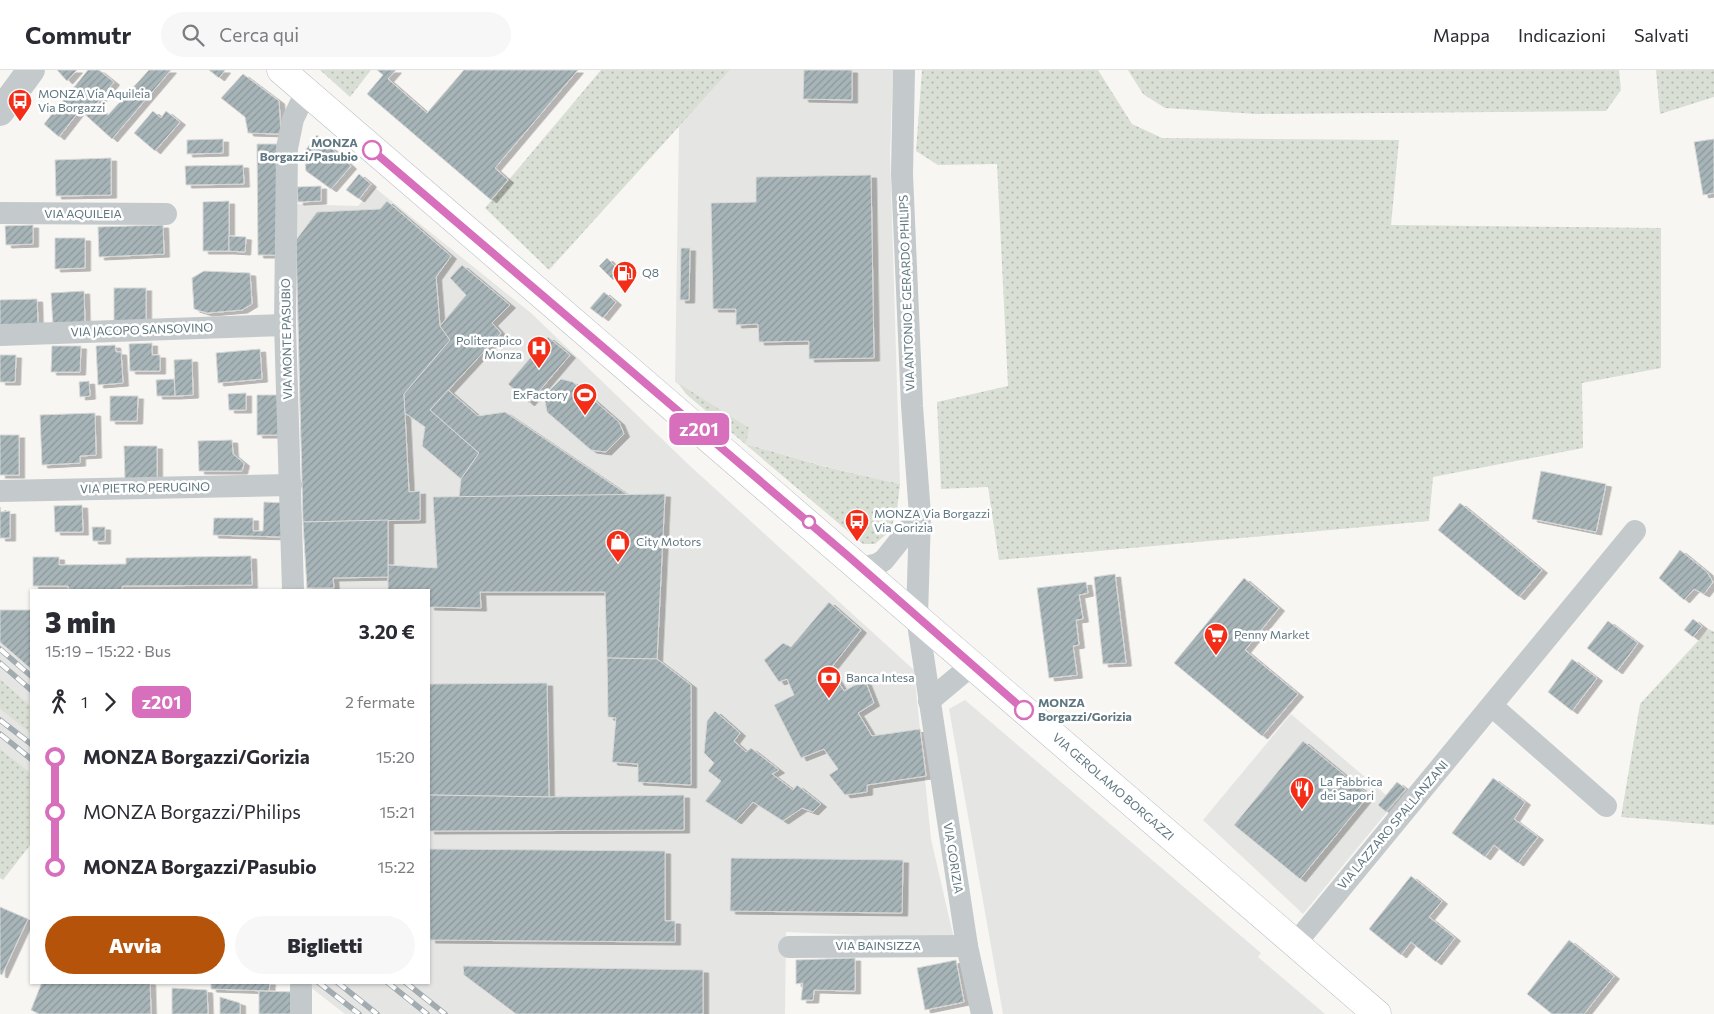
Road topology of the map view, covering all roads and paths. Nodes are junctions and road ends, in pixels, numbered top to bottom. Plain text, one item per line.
1 (31, 70) edge
2 (281, 70) edge
3 (904, 70) edge
4 (306, 92) junction
5 (0, 112) edge
6 (0, 213) edge
7 (166, 214) dead end
8 (285, 325) junction
9 (0, 335) edge
10 (290, 485) junction
11 (0, 491) edge
12 (920, 515) junction
13 (1635, 531) dead end
14 (862, 568) junction
15 (293, 589) edge
16 (916, 617) junction
17 (972, 665) junction
18 (930, 702) junction
19 (1492, 706) junction
20 (1606, 806) dead end
21 (1295, 944) junction
22 (967, 946) junction
23 (789, 947) dead end
24 (301, 987) dead end
25 (301, 1014) edge
26 (982, 1014) edge
27 (1377, 1014) edge

1 - 5 street
2 - 4 main road, VIA GEROLAMO BORGAZZI
3 - 12 street, VIA ANTONIO E GERARDO PHILIPS
4 - 8 street, VIA MONTE PASUBIO
4 - 14 main road, VIA GEROLAMO BORGAZZI
6 - 7 street, VIA AQUILEIA
8 - 9 street, VIA JACOPO SANSOVINO
8 - 10 street, VIA MONTE PASUBIO
10 - 11 street, VIA PIETRO PERUGINO
10 - 15 street, VIA MONTE PASUBIO
12 - 14 street
12 - 16 street, VIA ANTONIO E GERARDO PHILIPS
13 - 19 street, VIA LAZZARO SPALLANZANI
14 - 16 main road, VIA GEROLAMO BORGAZZI
16 - 17 main road, VIA GEROLAMO BORGAZZI
16 - 18 street, VIA GORIZIA
17 - 18 street
17 - 21 main road, VIA GEROLAMO BORGAZZI
18 - 22 street, VIA GORIZIA
19 - 20 street
19 - 21 street, VIA LAZZARO SPALLANZANI
21 - 27 main road, VIA GEROLAMO BORGAZZI
22 - 23 street, VIA BAINSIZZA
22 - 26 street, VIA GORIZIA
24 - 25 street

